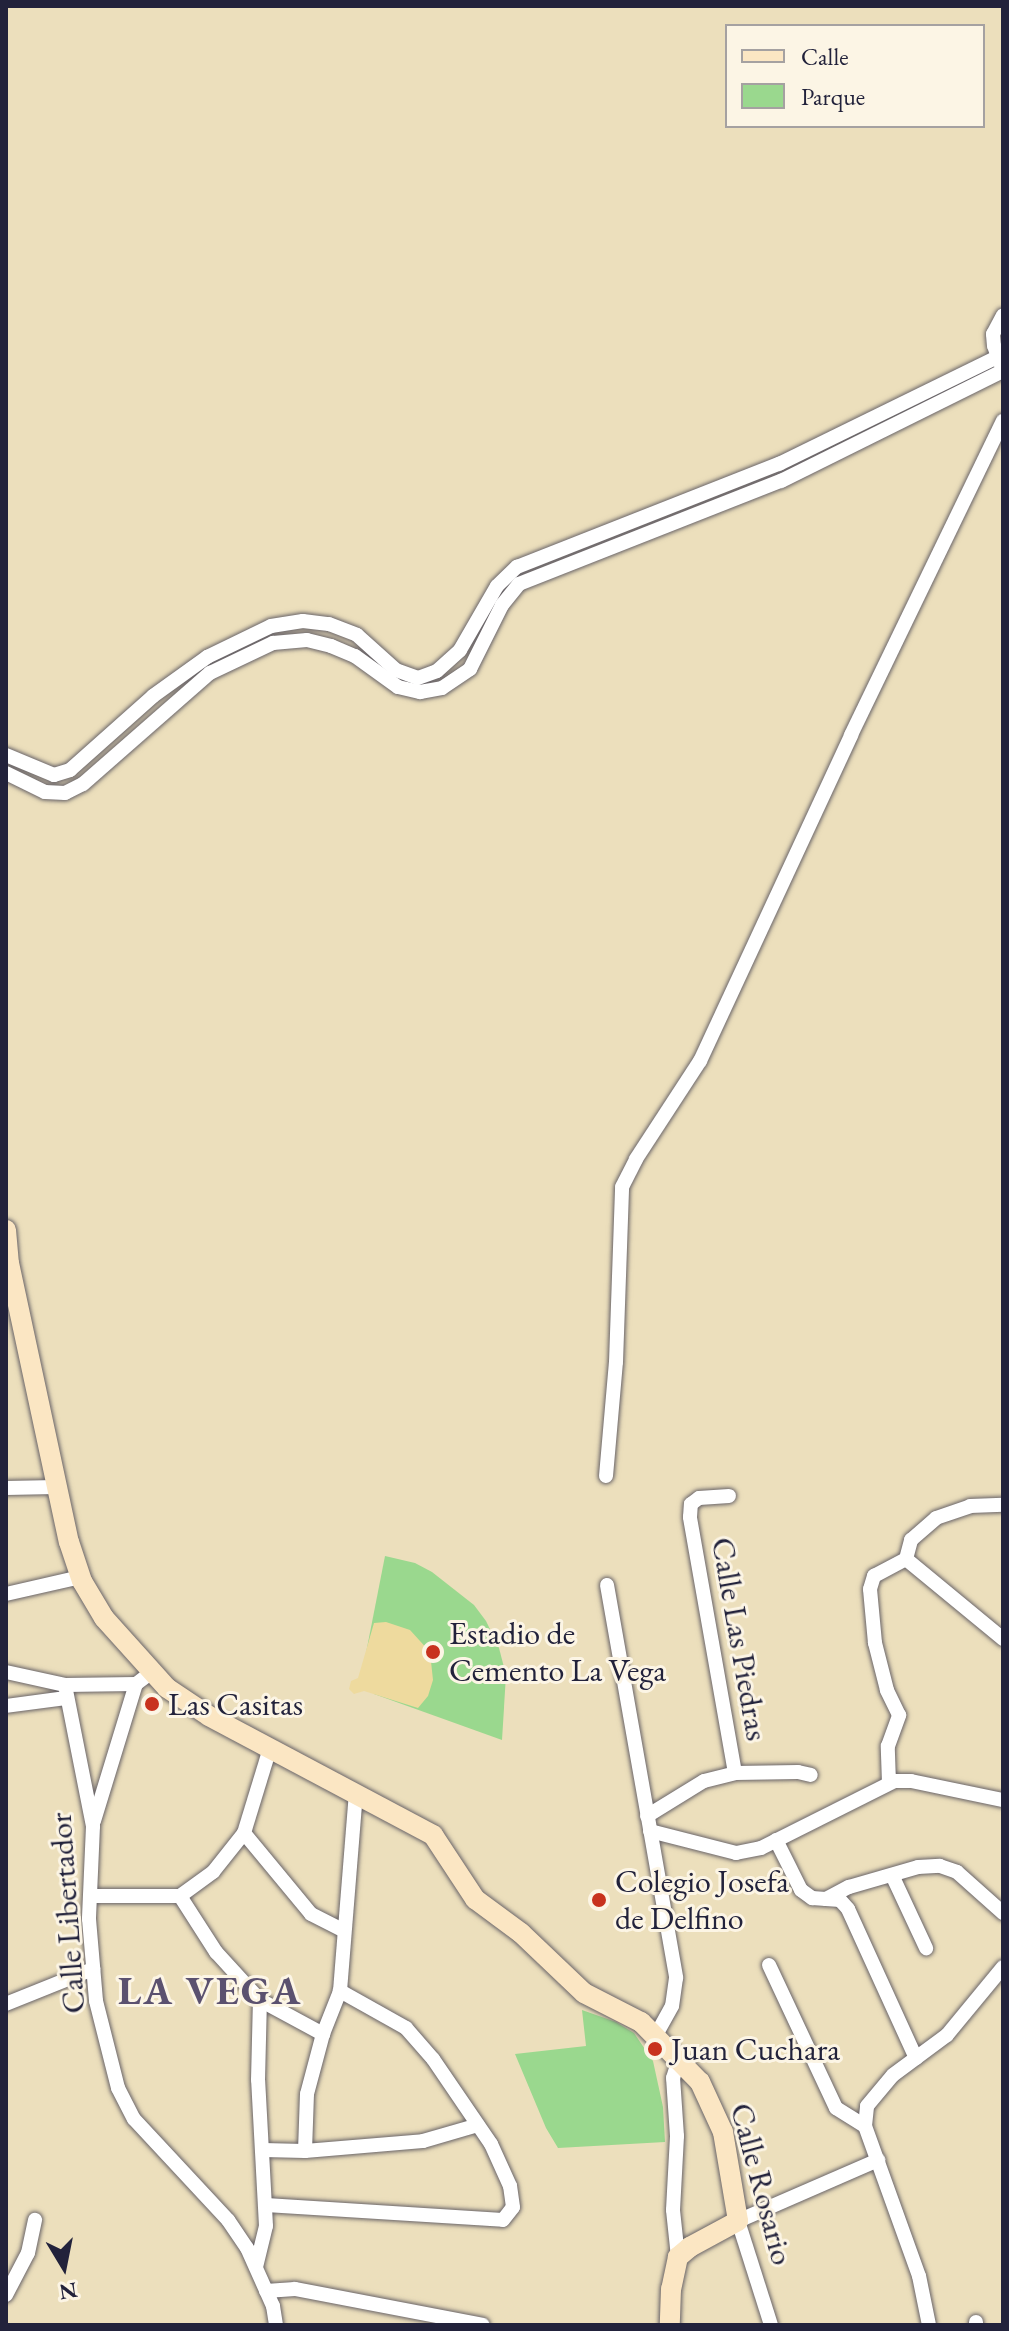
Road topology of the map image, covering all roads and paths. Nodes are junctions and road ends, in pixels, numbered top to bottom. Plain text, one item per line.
1 (1003, 315) edge
2 (1001, 365) edge
3 (1003, 421) edge
4 (6, 755) edge
5 (6, 773) edge
6 (6, 1230) edge
7 (8, 1262) edge
8 (606, 1476) dead end
9 (56, 1487) junction
10 (6, 1488) edge
11 (729, 1496) dead end
12 (1003, 1505) edge
13 (906, 1559) junction
14 (81, 1577) junction
15 (607, 1585) dead end
16 (6, 1594) edge
17 (1003, 1639) edge
18 (6, 1672) edge
19 (144, 1678) junction
20 (66, 1692) junction
21 (6, 1706) edge
22 (270, 1748) junction
23 (735, 1773) junction
24 (811, 1775) dead end
25 (889, 1783) junction
26 (356, 1793) junction
27 (1003, 1800) edge
28 (648, 1824) junction
29 (93, 1826) junction
30 (244, 1833) junction
31 (776, 1840) junction
32 (892, 1875) junction
33 (91, 1896) junction
34 (180, 1896) junction
35 (826, 1899) junction
36 (1003, 1913) edge
37 (344, 1931) junction
38 (926, 1948) dead end
39 (769, 1965) dead end
40 (1003, 1967) edge
41 (93, 1969) junction
42 (340, 1991) junction
43 (260, 2000) junction
44 (6, 2004) edge
45 (323, 2034) junction
46 (656, 2035) junction
47 (916, 2058) junction
48 (679, 2059) junction
49 (478, 2125) junction
50 (865, 2126) junction
51 (263, 2150) junction
52 (305, 2151) junction
53 (878, 2160) junction
54 (266, 2205) junction
55 (35, 2220) dead end
56 (738, 2221) junction
57 (678, 2257) junction
58 (256, 2267) junction
59 (266, 2291) junction
60 (6, 2295) edge
61 (276, 2325) edge
62 (483, 2325) edge
63 (670, 2325) edge
64 (771, 2325) edge
65 (929, 2325) edge

1 - 2 street
2 - 4 street
2 - 5 street
3 - 8 street
6 - 7 street, Calle Rosario
7 - 9 street, Calle Rosario
9 - 10 street
9 - 14 street, Calle Rosario
11 - 23 street, Calle Las Piedras
12 - 13 street
13 - 17 street
13 - 25 street
14 - 16 street
14 - 19 street, Calle Rosario
15 - 28 street
18 - 20 street
19 - 20 street
19 - 22 street, Calle Rosario
19 - 29 street
20 - 21 street
20 - 29 street, Calle Libertador
22 - 26 street, Calle Rosario
22 - 30 street
23 - 24 street
23 - 28 street, Calle Las Piedras
25 - 27 street
25 - 31 street
26 - 37 street
26 - 46 street, Calle Rosario
28 - 31 street
28 - 46 street
29 - 33 street, Calle Libertador
30 - 34 street
30 - 37 street
31 - 35 street
32 - 35 street
32 - 36 street
32 - 38 street
33 - 34 street
33 - 41 street, Calle Libertador
34 - 43 street
35 - 47 street
37 - 42 street
39 - 50 street
40 - 47 street
41 - 44 street
41 - 58 street, Calle Libertador
42 - 45 street
42 - 49 street
43 - 45 street
43 - 51 street
45 - 52 street
46 - 48 street, Calle Rosario
47 - 50 street
48 - 56 street, Calle Rosario
48 - 57 street
49 - 52 street
49 - 54 street
50 - 53 street
51 - 52 street
51 - 54 street
53 - 56 street
53 - 65 street
54 - 58 street
55 - 60 street
56 - 57 street
56 - 64 street, Calle Rosario
57 - 63 street
58 - 59 street, Calle Libertador
59 - 61 street, Calle Libertador
59 - 62 street

